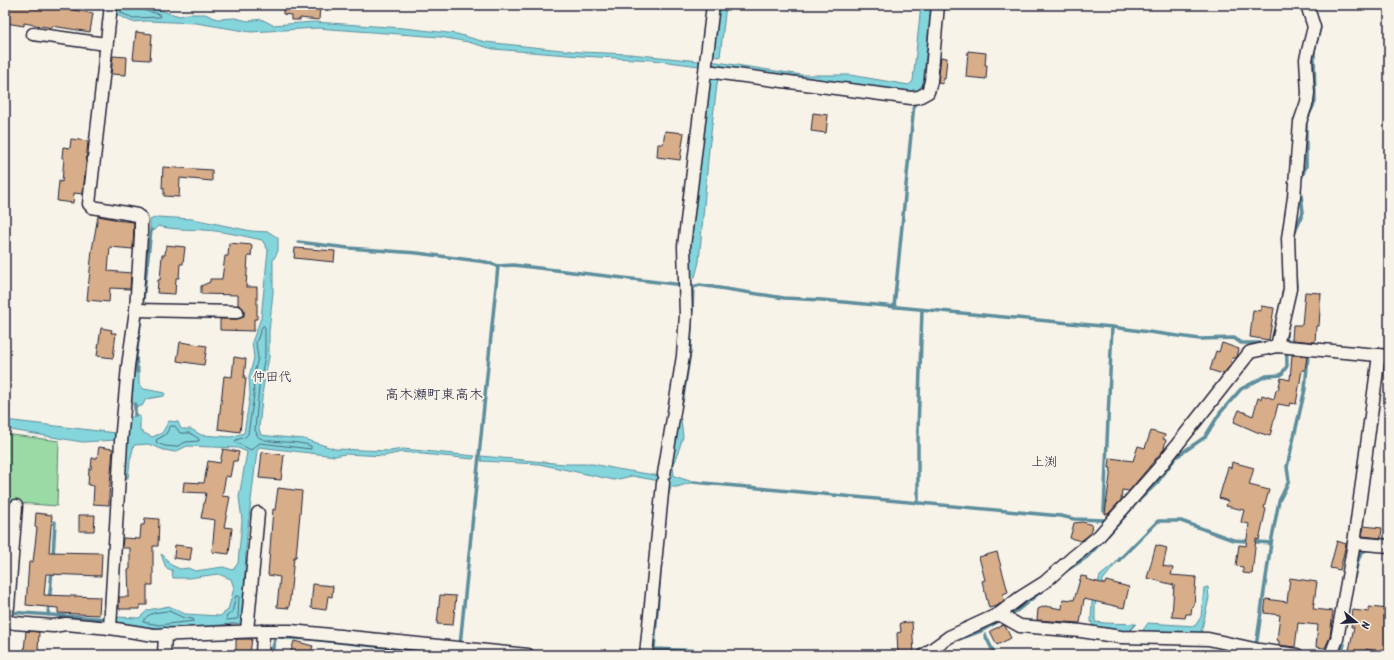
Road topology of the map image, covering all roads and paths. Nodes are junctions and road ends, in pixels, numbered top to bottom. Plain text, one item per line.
1 (713, 5) edge
2 (938, 5) edge
3 (1307, 5) edge
4 (111, 10) edge
5 (33, 34) dead end
6 (106, 44) junction
7 (706, 66) junction
8 (141, 310) junction
9 (237, 312) dead end
10 (1283, 346) junction
11 (1384, 355) edge
12 (16, 506) dead end
13 (258, 514) dead end
14 (9, 541) edge
15 (1354, 543) junction
16 (1389, 546) edge
17 (6, 611) edge
18 (999, 614) junction
19 (5, 621) edge
20 (110, 628) junction
21 (248, 631) junction
22 (263, 631) junction
23 (165, 634) junction
24 (164, 655) edge
25 (262, 655) edge
26 (528, 655) edge
27 (646, 655) edge
28 (924, 655) edge
29 (1297, 655) edge
30 (1331, 655) edge

1 - 7 street
2 - 7 street
3 - 10 street
4 - 6 street
5 - 6 street
6 - 8 street
7 - 27 street
8 - 9 street
8 - 20 street
10 - 11 street
10 - 18 street
11 - 15 street
12 - 14 street
13 - 21 street
14 - 17 street
15 - 16 street
15 - 30 street
18 - 28 street
18 - 29 street
19 - 20 street
20 - 23 street
21 - 22 street
21 - 23 street
22 - 25 street
22 - 26 street
23 - 24 street

